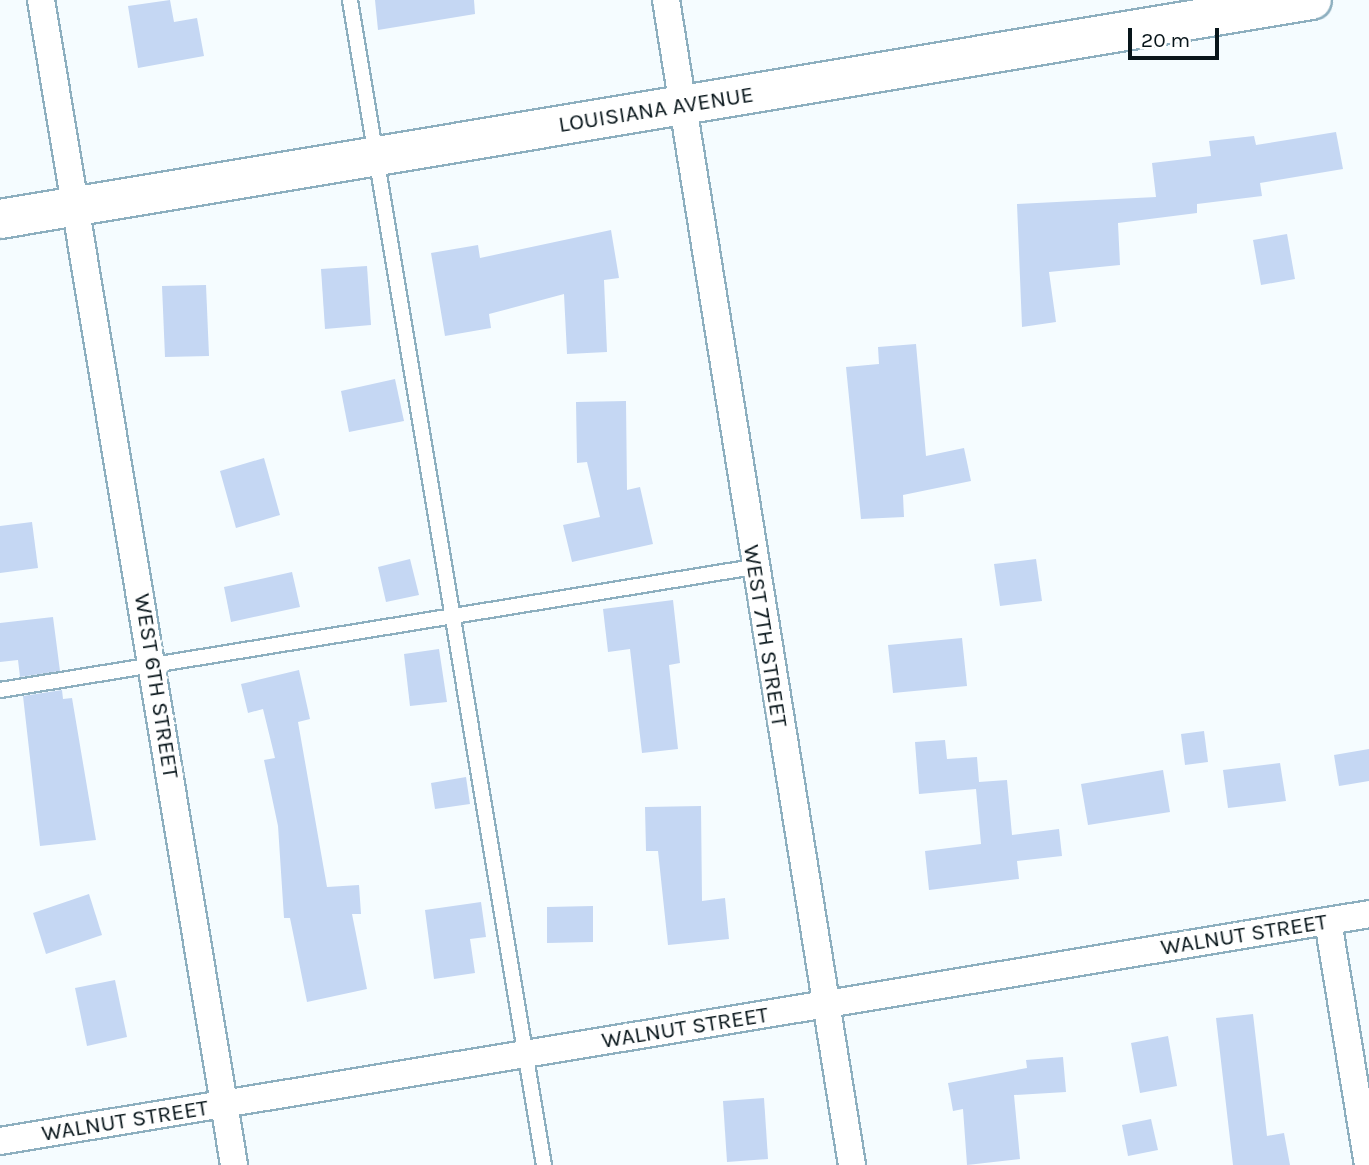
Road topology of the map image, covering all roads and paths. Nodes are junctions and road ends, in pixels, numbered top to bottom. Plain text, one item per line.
1 (41, 0) edge
2 (350, 0) edge
3 (666, 0) edge
4 (1312, 0) edge
5 (683, 106) junction
6 (376, 156) junction
7 (77, 206) junction
8 (0, 219) edge
9 (754, 567) junction
10 (453, 616) junction
11 (153, 665) junction
12 (0, 690) edge
13 (1369, 914) edge
14 (1328, 921) junction
15 (825, 1005) junction
16 (525, 1054) junction
17 (224, 1104) junction
18 (0, 1142) edge
19 (234, 1165) edge
20 (544, 1165) edge
21 (852, 1165) edge
22 (1368, 1165) edge

1 - 7 street, WEST 6TH STREET
2 - 6 lane
3 - 5 street, WEST 7TH STREET
4 - 5 main road, LOUISIANA AVENUE
5 - 6 main road, LOUISIANA AVENUE
5 - 9 street, WEST 7TH STREET
6 - 7 main road, LOUISIANA AVENUE
6 - 10 lane
7 - 8 main road, LOUISIANA AVENUE
7 - 11 street, WEST 6TH STREET
9 - 10 lane
9 - 15 street, WEST 7TH STREET
10 - 11 lane
10 - 16 lane
11 - 12 lane
11 - 17 street, WEST 6TH STREET
13 - 14 street, WALNUT STREET
14 - 15 street, WALNUT STREET
14 - 22 street
15 - 16 street, WALNUT STREET
15 - 21 street, WEST 7TH STREET
16 - 17 street, WALNUT STREET
16 - 20 lane
17 - 18 street, WALNUT STREET
17 - 19 street, WEST 6TH STREET

